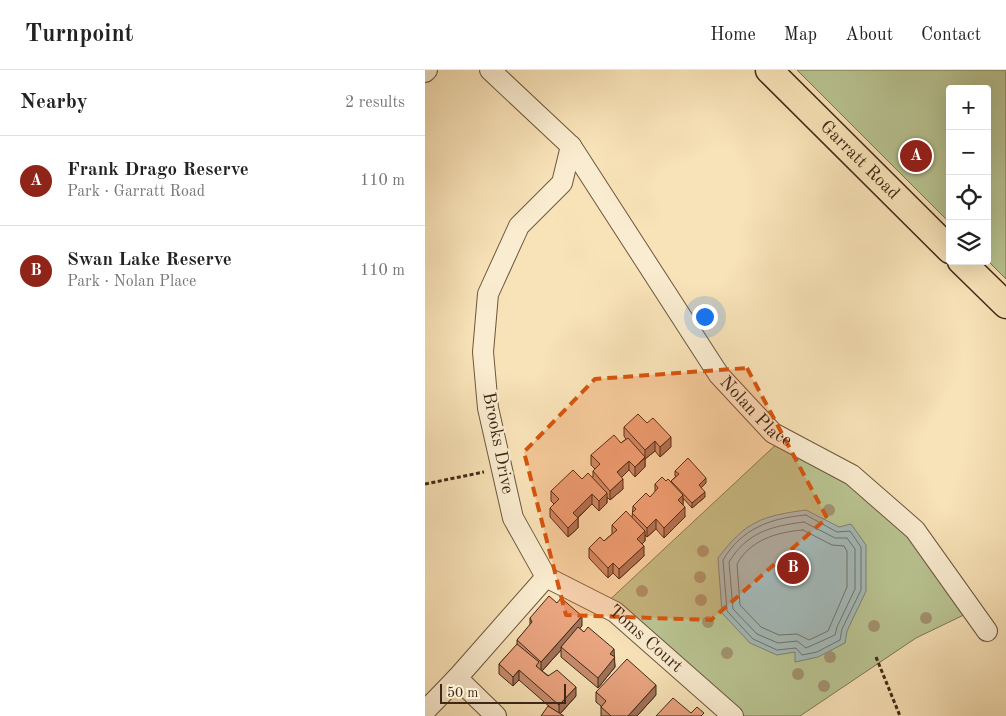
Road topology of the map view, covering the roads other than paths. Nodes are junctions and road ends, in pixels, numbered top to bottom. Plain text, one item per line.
1 (490, 70) edge
2 (769, 70) edge
3 (571, 146) junction
4 (946, 246) edge
5 (965, 265) edge
6 (1006, 306) edge
7 (546, 577) junction
8 (987, 631) dead end
9 (457, 678) junction
10 (425, 711) edge
11 (496, 716) edge
12 (733, 716) edge

1 - 3 street, Nolan Place
2 - 4 main road, Garratt Road
3 - 7 street, Brooks Drive
3 - 8 street, Nolan Place
5 - 6 main road
7 - 9 street
7 - 12 street, Toms Court
9 - 10 street
9 - 11 street

